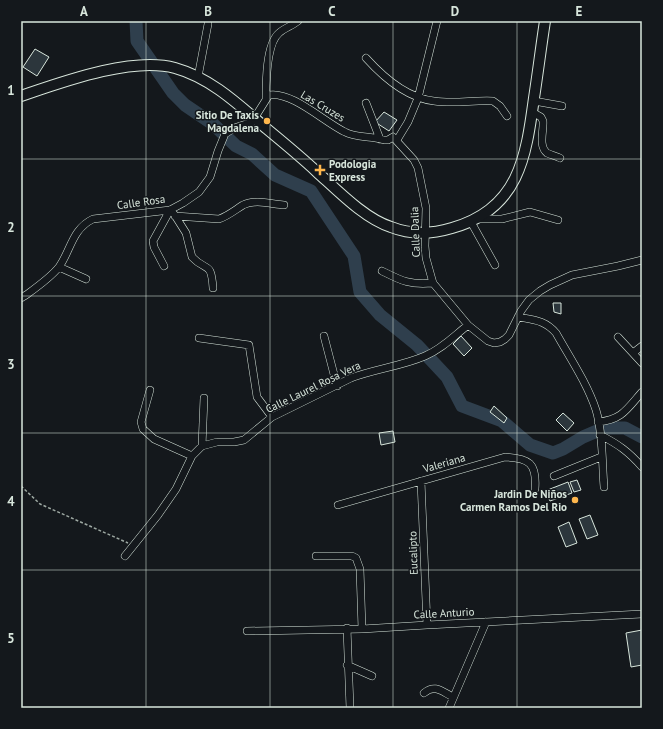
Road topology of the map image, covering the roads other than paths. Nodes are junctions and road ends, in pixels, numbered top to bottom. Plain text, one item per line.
1 (298, 21) edge
2 (437, 21) edge
3 (545, 21) edge
4 (208, 24) dead end
5 (366, 58) dead end
6 (198, 77) junction
7 (21, 96) edge
8 (418, 98) junction
9 (266, 100) junction
10 (534, 101) junction
11 (366, 103) dead end
12 (562, 106) dead end
13 (532, 112) junction
14 (507, 116) dead end
15 (255, 119) junction
16 (393, 137) junction
17 (380, 139) junction
18 (560, 158) dead end
19 (284, 205) dead end
20 (172, 213) junction
21 (475, 220) junction
22 (558, 220) dead end
23 (425, 233) junction
24 (642, 260) edge
25 (495, 265) dead end
26 (164, 266) dead end
27 (59, 267) junction
28 (382, 271) dead end
29 (86, 279) dead end
30 (432, 283) junction
31 (213, 288) dead end
32 (21, 298) edge
33 (518, 317) junction
34 (468, 325) junction
35 (324, 336) dead end
36 (618, 337) dead end
37 (199, 338) dead end
38 (642, 346) edge
39 (633, 353) junction
40 (642, 363) edge
41 (337, 386) junction
42 (150, 390) dead end
43 (642, 392) edge
44 (204, 398) dead end
45 (272, 417) junction
46 (599, 423) junction
47 (600, 435) junction
48 (202, 446) junction
49 (192, 456) junction
50 (601, 457) junction
51 (642, 467) edge
52 (554, 476) dead end
53 (421, 481) junction
54 (604, 487) dead end
55 (535, 489) dead end
56 (338, 505) dead end
57 (125, 556) dead end
58 (316, 556) dead end
59 (642, 614) edge
60 (486, 622) junction
61 (427, 624) junction
62 (347, 628) junction
63 (362, 629) junction
64 (247, 631) dead end
65 (347, 665) junction
66 (372, 676) dead end
67 (424, 693) dead end
68 (452, 697) junction
69 (350, 708) edge
70 (449, 708) edge

1 - 9 street
2 - 8 street
3 - 10 main road
4 - 6 street
5 - 8 street
6 - 7 main road
6 - 15 main road
8 - 14 street
8 - 16 street
9 - 15 street
9 - 17 street, Las Cruzes
10 - 12 street
10 - 13 main road
11 - 17 street
13 - 18 street
13 - 21 main road
15 - 20 street, Calle Rosa
15 - 23 main road
16 - 17 street, Las Cruzes
16 - 23 street, Calle Dalia
19 - 20 street
20 - 26 street
20 - 27 street, Calle Rosa
20 - 31 street
21 - 22 street
21 - 23 main road
21 - 25 street
23 - 30 street, Calle Dalia
24 - 33 street
27 - 29 street
27 - 32 street, Calle Rosa
28 - 30 street
30 - 34 street, Calle Dalia
33 - 34 street, Calle Dalia
33 - 46 street
34 - 41 street, Calle Laurel Rosa Vera
35 - 41 street
36 - 39 street
37 - 45 street
38 - 39 street
39 - 40 street
41 - 45 street, Calle Laurel Rosa Vera
42 - 49 street
43 - 46 street
44 - 48 street
45 - 48 street, Calle Laurel Rosa Vera
46 - 47 street
47 - 50 street
47 - 51 street
48 - 49 street
49 - 57 street
50 - 52 street
50 - 54 street
53 - 55 street, Valeriana
53 - 56 street, Valeriana
53 - 61 street, Eucalipto
58 - 63 street
59 - 60 street, Calle Anturio
60 - 61 street, Calle Anturio
60 - 68 street
61 - 63 street, Calle Anturio
62 - 63 street, Calle Anturio
62 - 64 street, Calle Anturio
62 - 65 street
65 - 66 street
65 - 69 street
67 - 68 street
68 - 70 street

